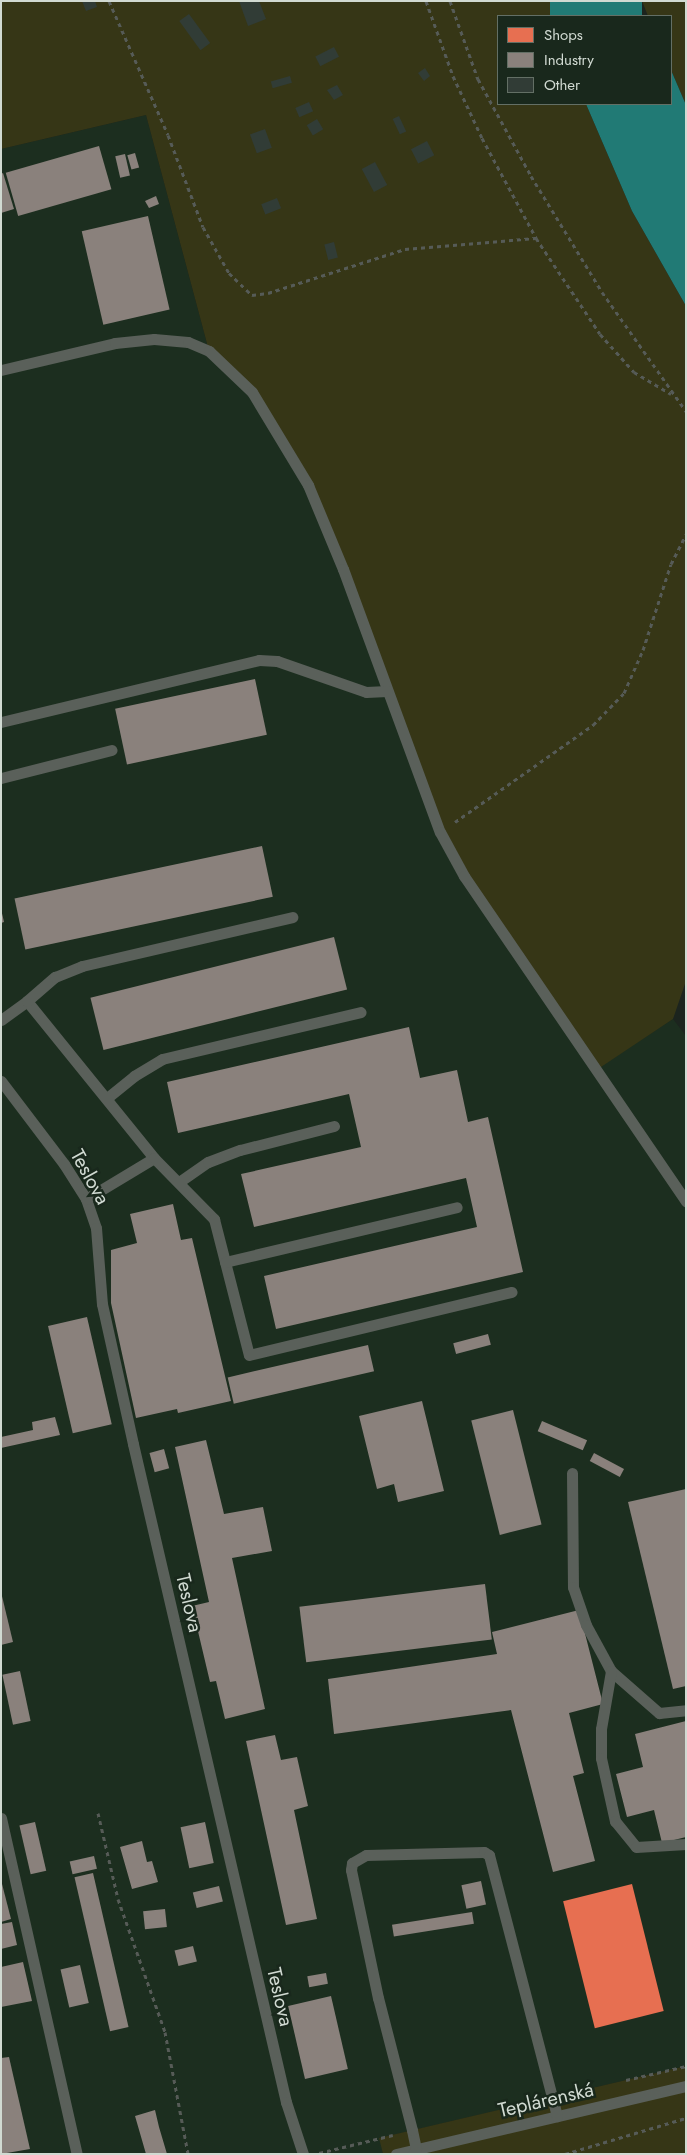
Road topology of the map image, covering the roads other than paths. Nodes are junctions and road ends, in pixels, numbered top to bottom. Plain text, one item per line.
1 (1, 370) edge
2 (387, 691) junction
3 (1, 722) edge
4 (112, 750) dead end
5 (1, 778) edge
6 (292, 917) dead end
7 (27, 1001) junction
8 (361, 1012) dead end
9 (1, 1020) edge
10 (1, 1081) edge
11 (107, 1098) junction
12 (334, 1126) dead end
13 (154, 1158) junction
14 (179, 1182) junction
15 (86, 1200) junction
16 (686, 1201) edge
17 (456, 1207) dead end
18 (225, 1262) junction
19 (512, 1292) dead end
20 (572, 1474) dead end
21 (611, 1671) junction
22 (686, 1710) edge
23 (1, 1818) edge
24 (3, 1835) edge
25 (686, 1844) edge
26 (686, 2086) edge
27 (557, 2116) junction
28 (414, 2152) edge
29 (77, 2154) edge
30 (303, 2154) edge
31 (396, 2154) edge

1 - 2 lane
2 - 3 lane
2 - 16 lane
4 - 5 lane
6 - 7 lane
7 - 9 lane
7 - 11 lane
8 - 11 lane
10 - 15 lane, Teslova
11 - 13 lane
12 - 14 lane
13 - 14 lane
13 - 15 lane
14 - 18 lane
15 - 30 lane, Teslova
17 - 18 lane
18 - 19 lane
20 - 21 lane
21 - 22 lane
21 - 25 lane
23 - 24 lane
24 - 29 lane
26 - 27 lane, Teplárenská
27 - 28 lane, Teplárenská
27 - 28 lane
28 - 31 lane, Teplárenská

